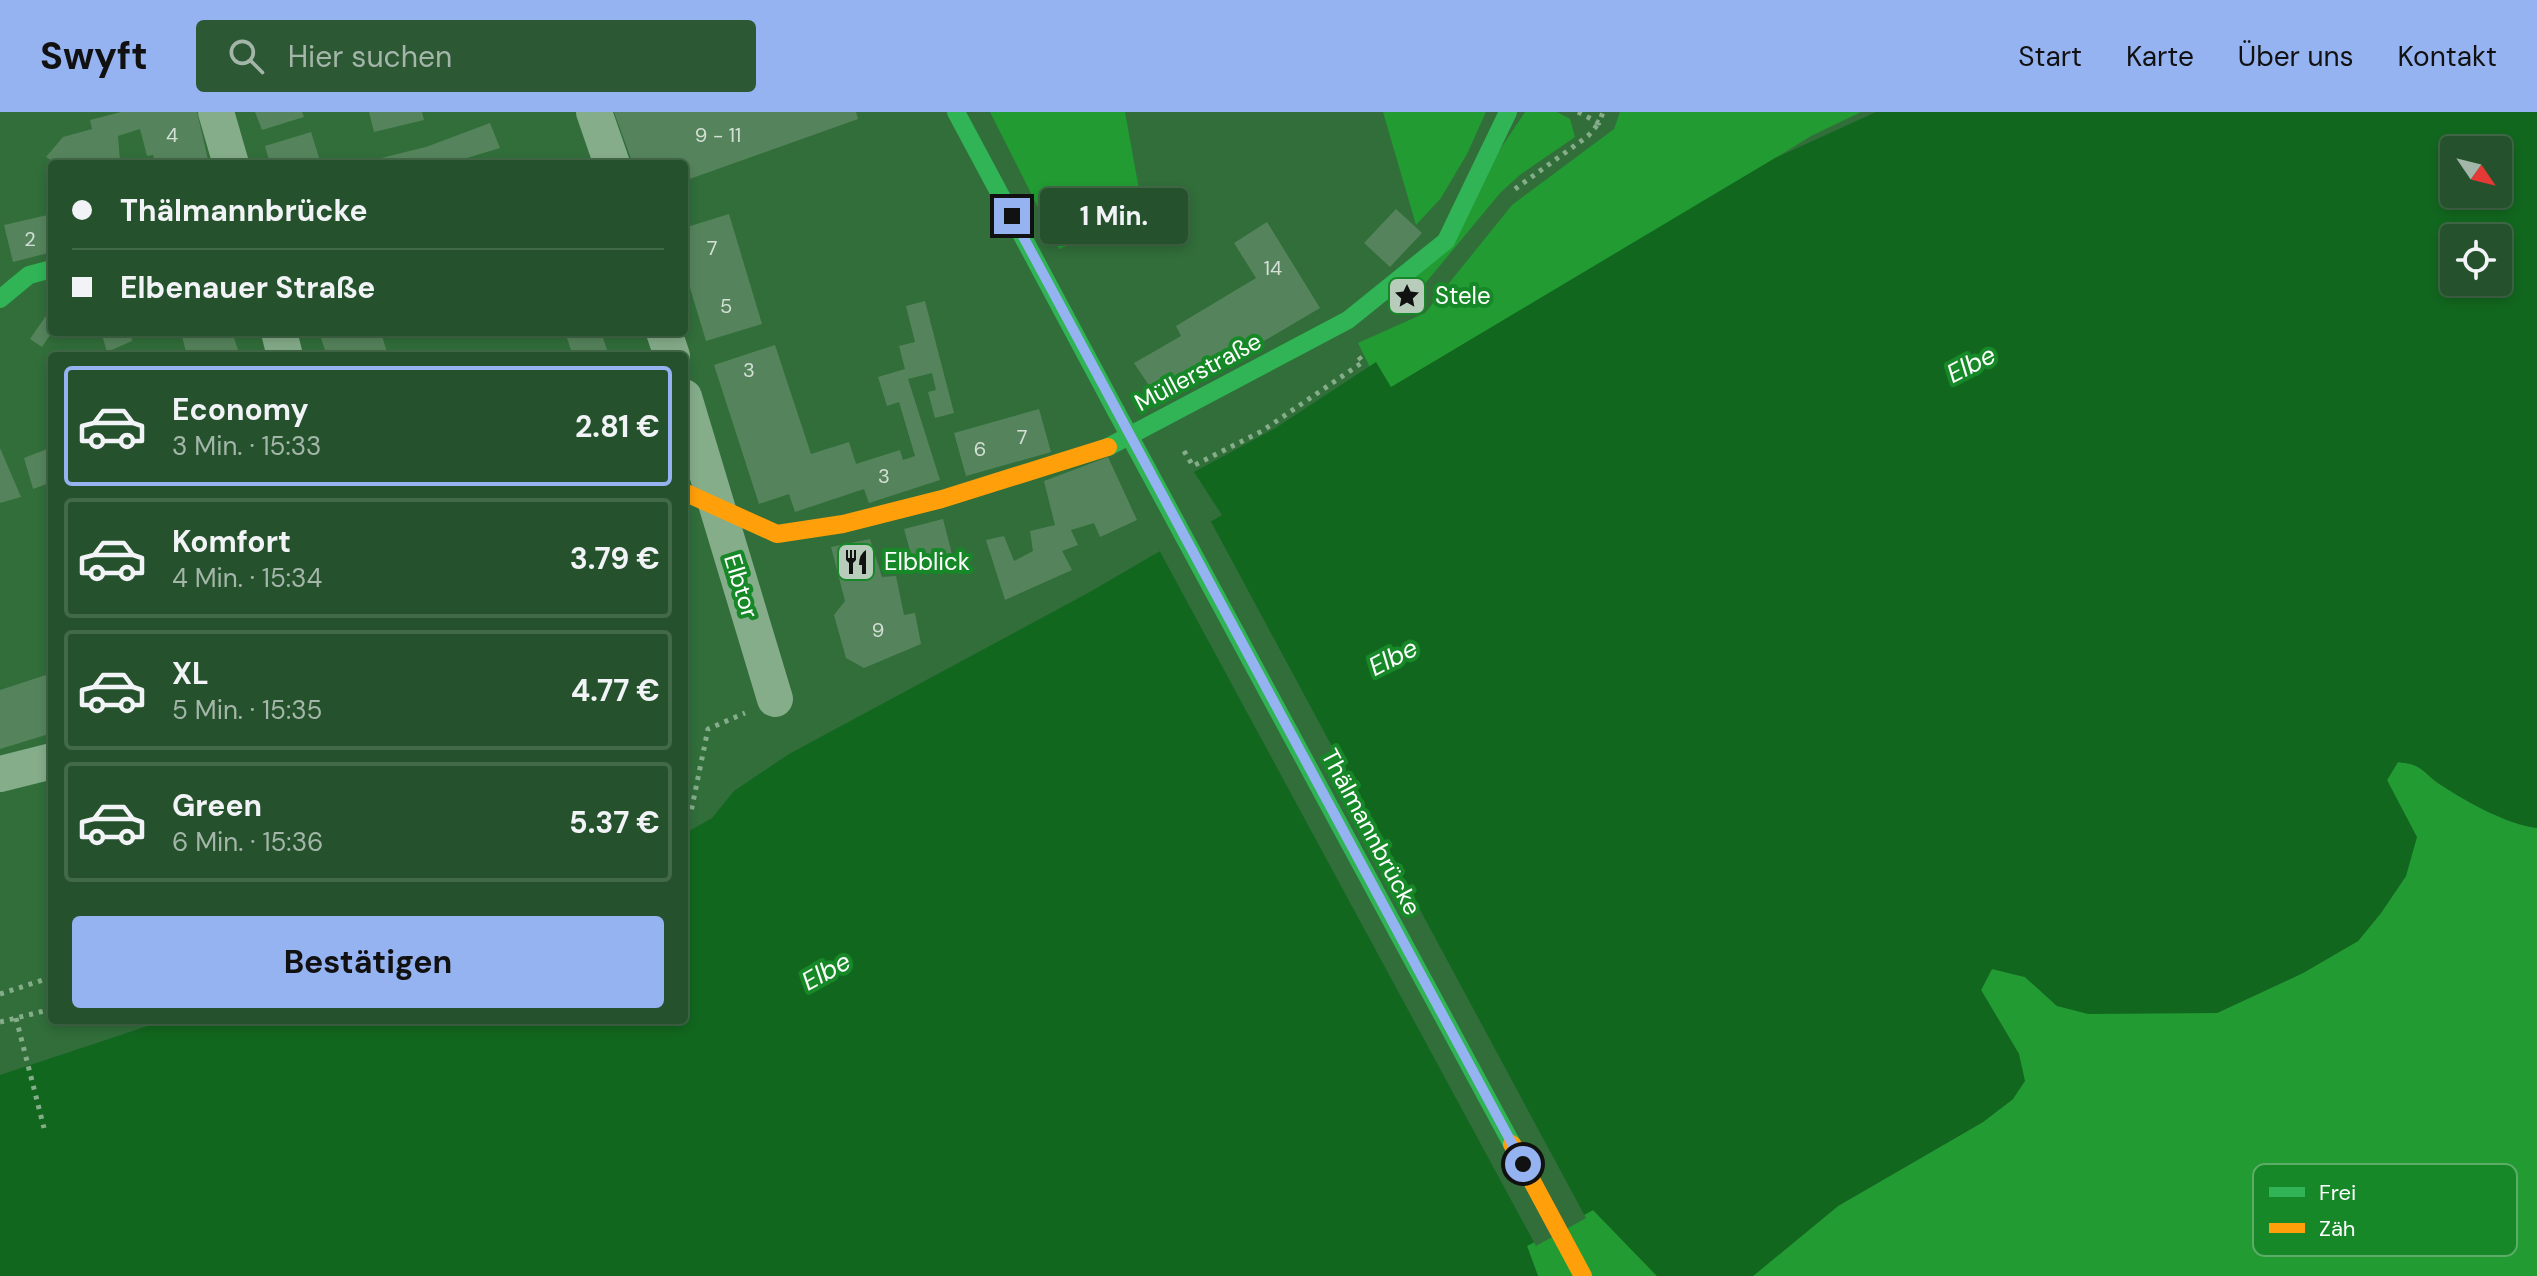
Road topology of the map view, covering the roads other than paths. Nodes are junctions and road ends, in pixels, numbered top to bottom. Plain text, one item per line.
1 (216, 112) edge
2 (594, 112) edge
3 (956, 112) edge
4 (1508, 112) edge
5 (230, 160) edge
6 (611, 160) edge
7 (48, 270) edge
8 (0, 299) edge
9 (688, 410) edge
10 (688, 494) edge
11 (718, 509) junction
12 (775, 699) road end
13 (48, 762) edge
14 (0, 774) edge
15 (1583, 1276) edge

1 - 5 street
2 - 6 street
3 - 15 street, Thälmannbrücke, bridge
4 - 11 street, Müllerstraße
7 - 8 street
9 - 11 street, Elbtor
10 - 11 street
11 - 12 street, Elbtor
13 - 14 street

